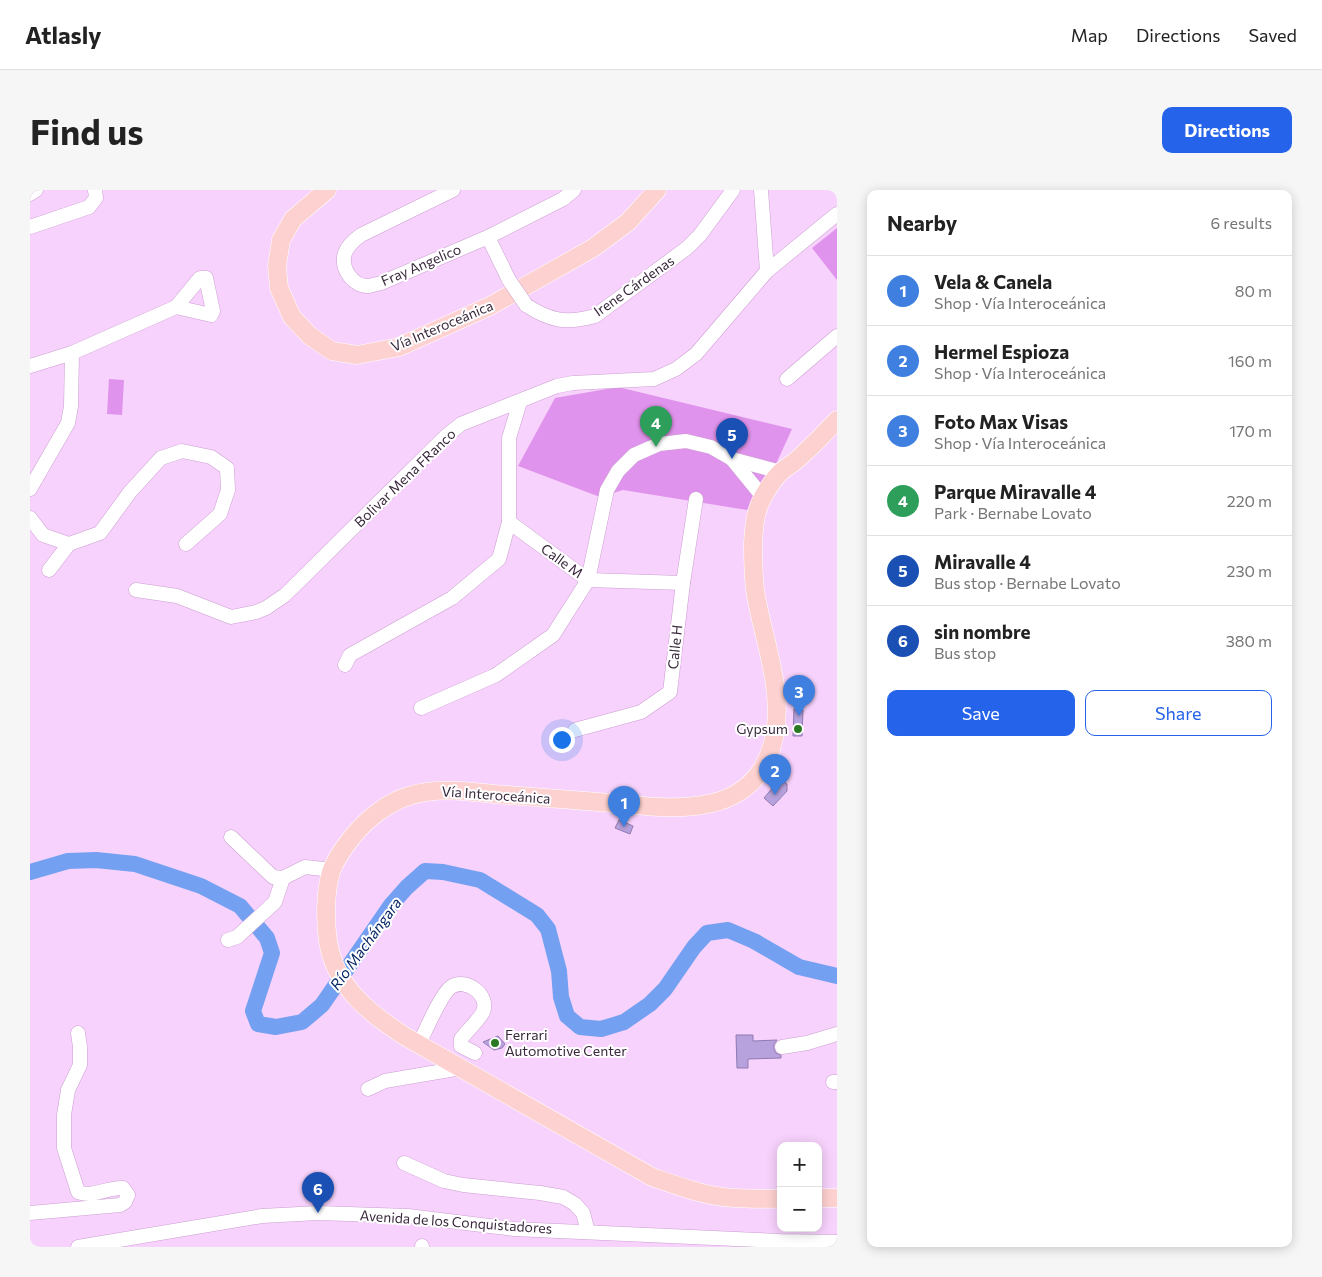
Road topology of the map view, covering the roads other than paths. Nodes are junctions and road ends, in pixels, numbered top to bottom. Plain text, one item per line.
1 (36, 190) edge
2 (95, 190) edge
3 (327, 190) edge
4 (454, 190) edge
5 (574, 190) edge
6 (657, 190) edge
7 (733, 190) edge
8 (761, 190) edge
9 (30, 194) edge
10 (837, 214) edge
11 (30, 227) edge
12 (488, 237) junction
13 (768, 271) junction
14 (176, 307) dead end
15 (837, 336) edge
16 (72, 353) junction
17 (30, 366) edge
18 (787, 379) dead end
19 (520, 402) junction
20 (837, 420) edge
21 (732, 459) junction
22 (798, 459) junction
23 (781, 472) junction
24 (30, 489) edge
25 (763, 497) junction
26 (696, 500) dead end
27 (30, 518) edge
28 (508, 522) junction
29 (754, 541) junction
30 (68, 544) junction
31 (186, 544) dead end
32 (49, 570) dead end
33 (588, 580) junction
34 (683, 583) junction
35 (136, 590) dead end
36 (346, 665) dead end
37 (421, 708) dead end
38 (575, 730) dead end
39 (231, 837) dead end
40 (332, 870) junction
41 (283, 878) junction
42 (232, 938) dead end
43 (78, 1033) dead end
44 (837, 1034) edge
45 (413, 1040) junction
46 (782, 1047) dead end
47 (475, 1053) dead end
48 (461, 1068) junction
49 (368, 1089) dead end
50 (404, 1163) dead end
51 (777, 1198) edge
52 (822, 1198) edge
53 (837, 1198) edge
54 (30, 1213) edge
55 (588, 1232) junction
56 (837, 1242) edge
57 (78, 1247) edge

1 - 9 street
2 - 11 street
3 - 6 main road, Vía Interoceánica
4 - 12 street, Fray Angelico
5 - 12 street, Fray Angelico
7 - 12 street, Irene Cárdenas, bridge
8 - 13 street
10 - 13 street, Bolivar Mena FRanco
13 - 19 street, Bolivar Mena FRanco
14 - 16 street
15 - 18 street
16 - 17 street
16 - 24 street
19 - 28 street
19 - 35 street, Bolivar Mena FRanco
20 - 22 main road, Vía Interoceánica
21 - 23 street
21 - 25 street
21 - 33 street
22 - 23 main road, Vía Interoceánica
22 - 29 main road, Vía Interoceánica
23 - 25 main road, Vía Interoceánica
25 - 29 main road, Vía Interoceánica
26 - 34 street, Calle H
27 - 30 street
28 - 33 street, Calle M
28 - 36 street
29 - 40 main road, Vía Interoceánica
30 - 31 street
30 - 32 street
33 - 34 street, Calle M
33 - 37 street
34 - 38 street, Calle H
39 - 41 street
40 - 41 street
40 - 45 main road, Vía Interoceánica
41 - 42 street
43 - 54 street
44 - 46 street
45 - 47 street
45 - 48 main road, Vía Interoceánica
48 - 49 street
48 - 51 main road, Vía Interoceánica
50 - 55 street
52 - 53 main road
55 - 56 street, Avenida de los Conquistadores
55 - 57 street, Avenida de los Conquistadores

